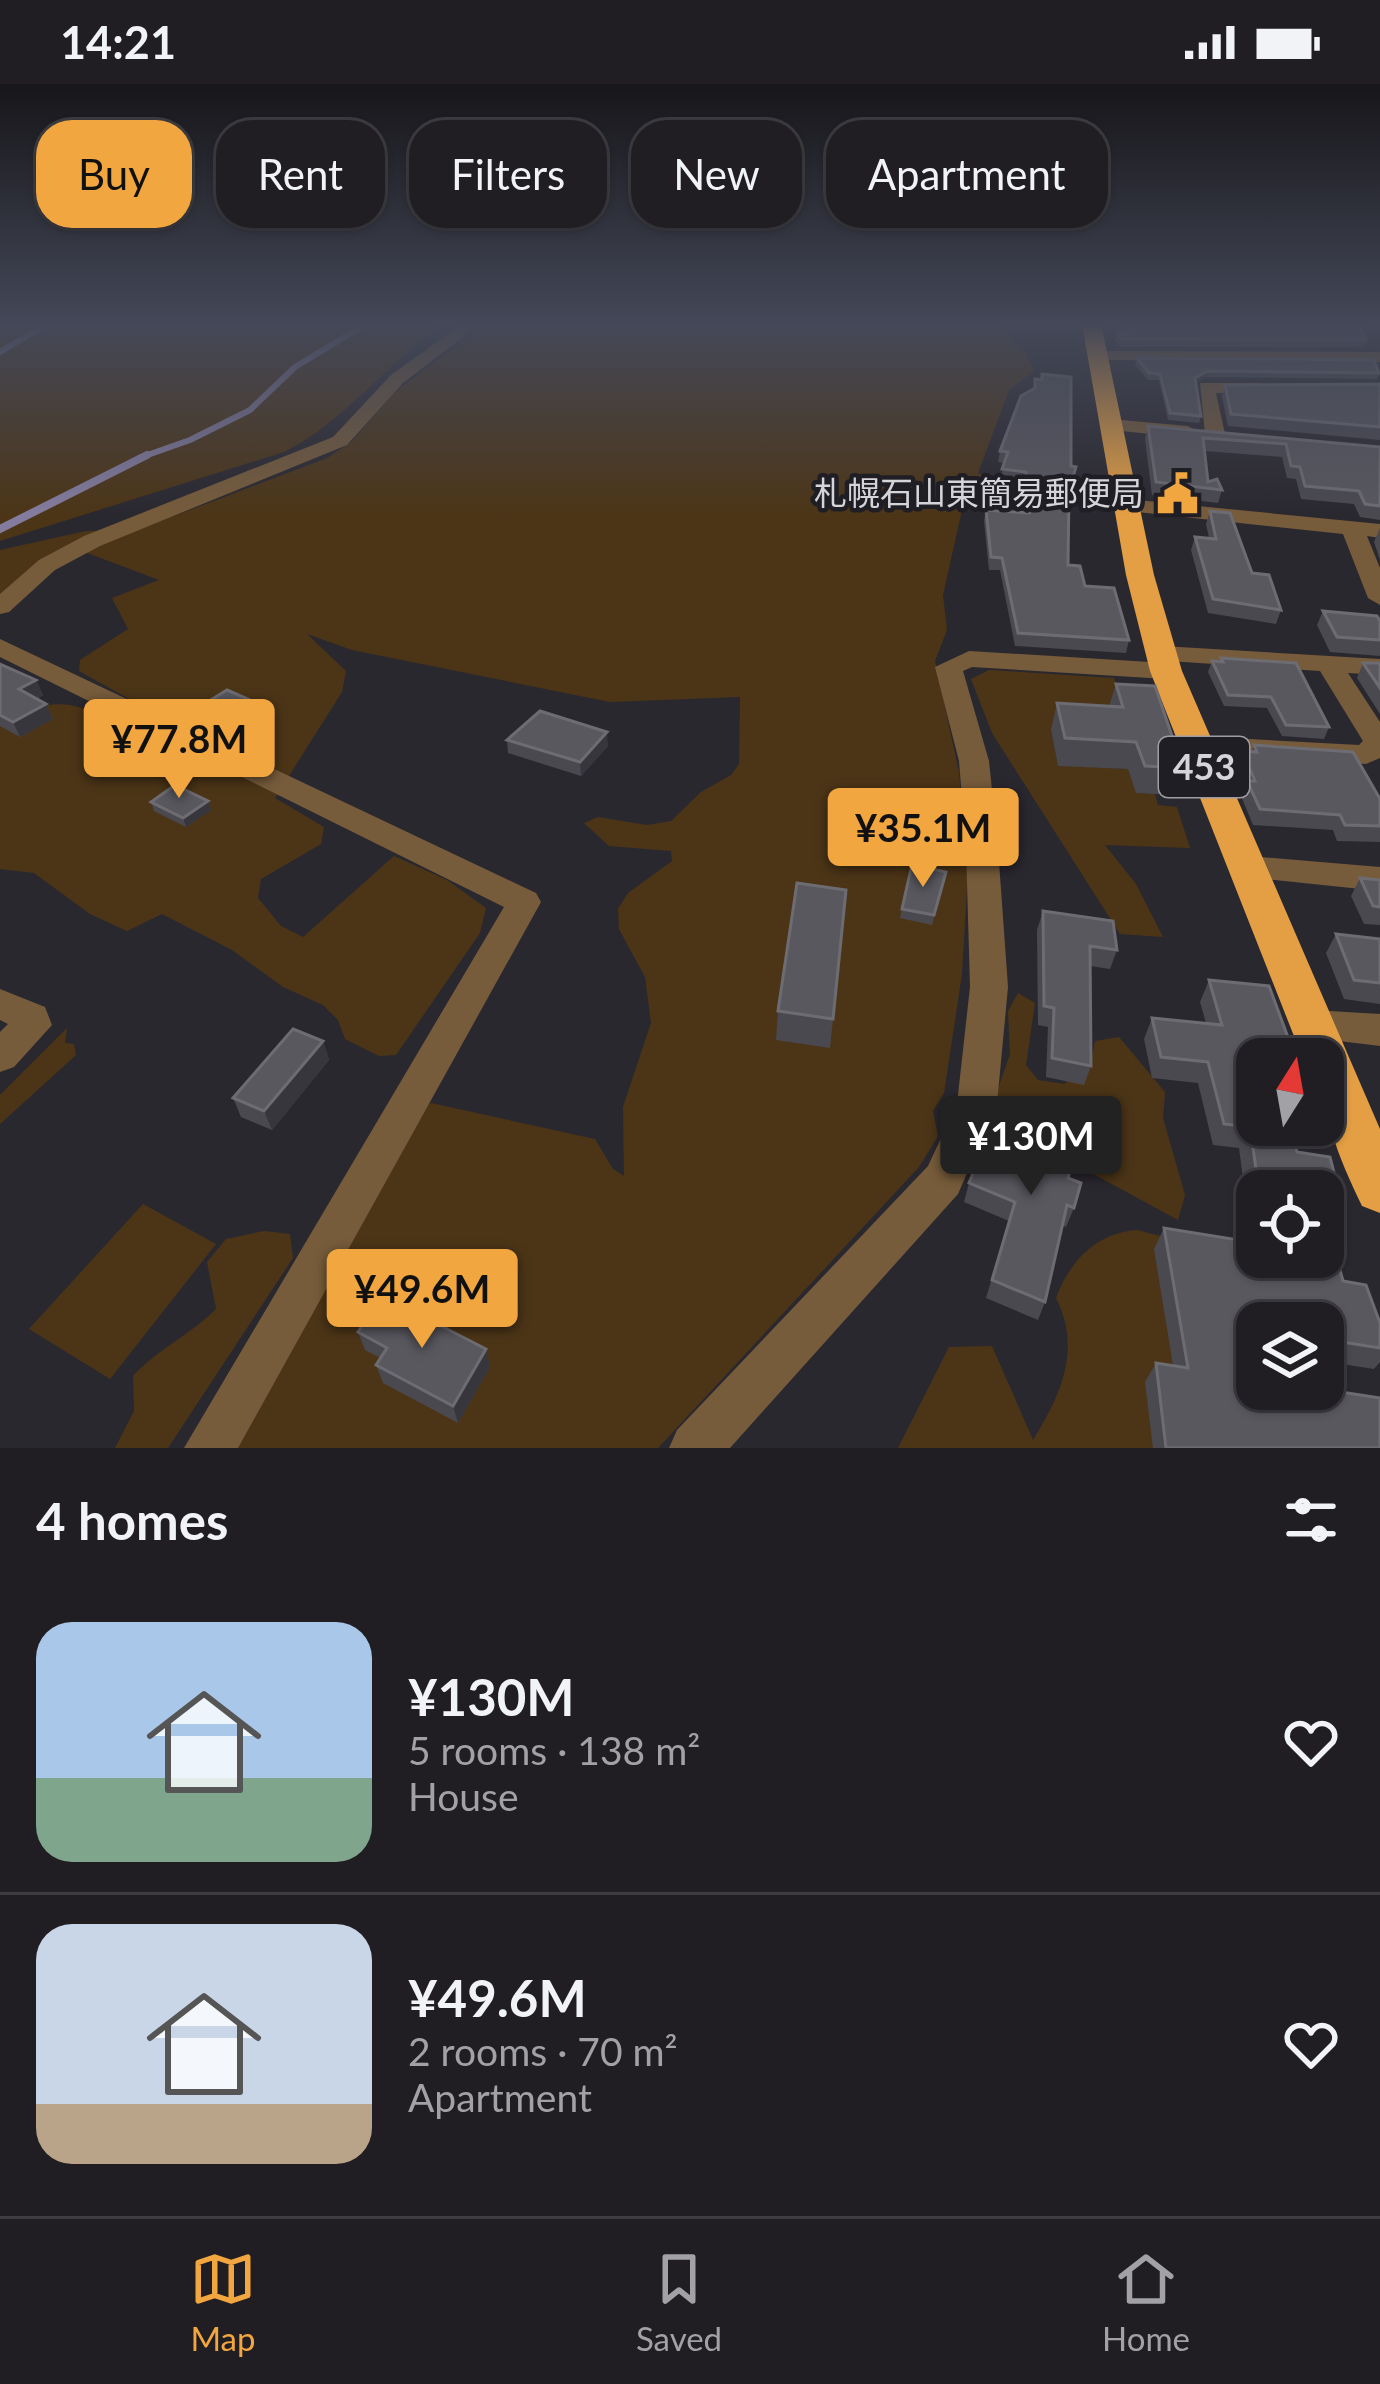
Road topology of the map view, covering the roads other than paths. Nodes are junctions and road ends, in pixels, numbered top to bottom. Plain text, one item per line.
1 (390, 388) edge
2 (1103, 388) edge
3 (1271, 388) edge
4 (1110, 425) junction
5 (1215, 434) junction
6 (1239, 436) edge
7 (1126, 505) junction
8 (1352, 528) junction
9 (1380, 531) edge
10 (1380, 598) edge
11 (0, 607) edge
12 (0, 646) edge
13 (1164, 663) junction
14 (1329, 664) junction
15 (1380, 667) edge
16 (1195, 745) junction
17 (1249, 868) junction
18 (1380, 879) edge
19 (0, 1004) edge
20 (1312, 1024) junction
21 (1380, 1030) edge
22 (0, 1056) edge
23 (1380, 1190) edge
24 (210, 1448) edge
25 (695, 1448) edge

1 - 11 street
2 - 4 highway, 453
3 - 5 street
4 - 5 street
4 - 7 highway, 453
5 - 6 street
7 - 8 street
7 - 13 highway, 453
8 - 9 street
8 - 10 street
12 - 24 street
13 - 14 street
13 - 16 highway, 453
13 - 25 street
14 - 15 street
14 - 16 street
16 - 17 highway, 453
17 - 18 street
17 - 20 highway, 453
19 - 22 street
20 - 21 street
20 - 23 highway, 453

